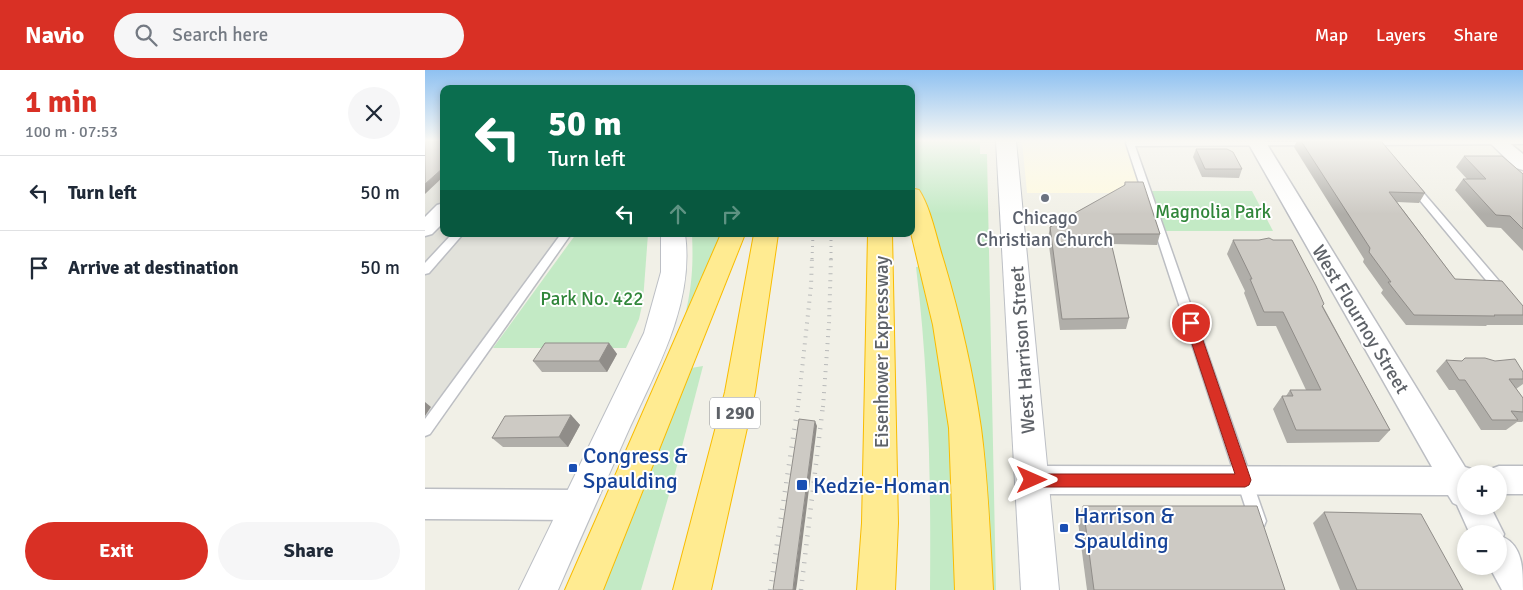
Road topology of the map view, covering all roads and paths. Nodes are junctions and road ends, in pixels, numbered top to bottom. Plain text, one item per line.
1 (1008, 165) edge
2 (1138, 165) edge
3 (1271, 165) edge
4 (1407, 180) edge
5 (915, 208) edge
6 (440, 214) edge
7 (425, 229) edge
8 (455, 237) edge
9 (564, 237) edge
10 (673, 237) edge
11 (732, 237) edge
12 (766, 237) edge
13 (880, 237) edge
14 (425, 270) edge
15 (1523, 317) edge
16 (425, 430) edge
17 (1457, 478) edge
18 (1032, 480) junction
19 (1245, 480) junction
20 (1507, 480) edge
21 (1523, 480) edge
22 (1457, 491) edge
23 (425, 504) edge
24 (577, 505) junction
25 (1262, 534) edge
26 (1507, 566) edge
27 (538, 590) edge
28 (584, 590) edge
29 (692, 590) edge
30 (877, 590) edge
31 (974, 590) edge
32 (1040, 590) edge
33 (1521, 590) edge

1 - 18 street, West Harrison Street
2 - 19 lane
3 - 17 street, West Flournoy Street
4 - 15 lane
5 - 31 highway
6 - 7 street
8 - 14 lane
9 - 16 lane
10 - 24 street
11 - 28 highway
12 - 29 highway, I 290
13 - 30 highway, Eisenhower Expressway
18 - 19 street
18 - 32 street, West Harrison Street
19 - 22 street
19 - 25 lane
20 - 21 street
23 - 24 street
24 - 27 street
26 - 33 street

